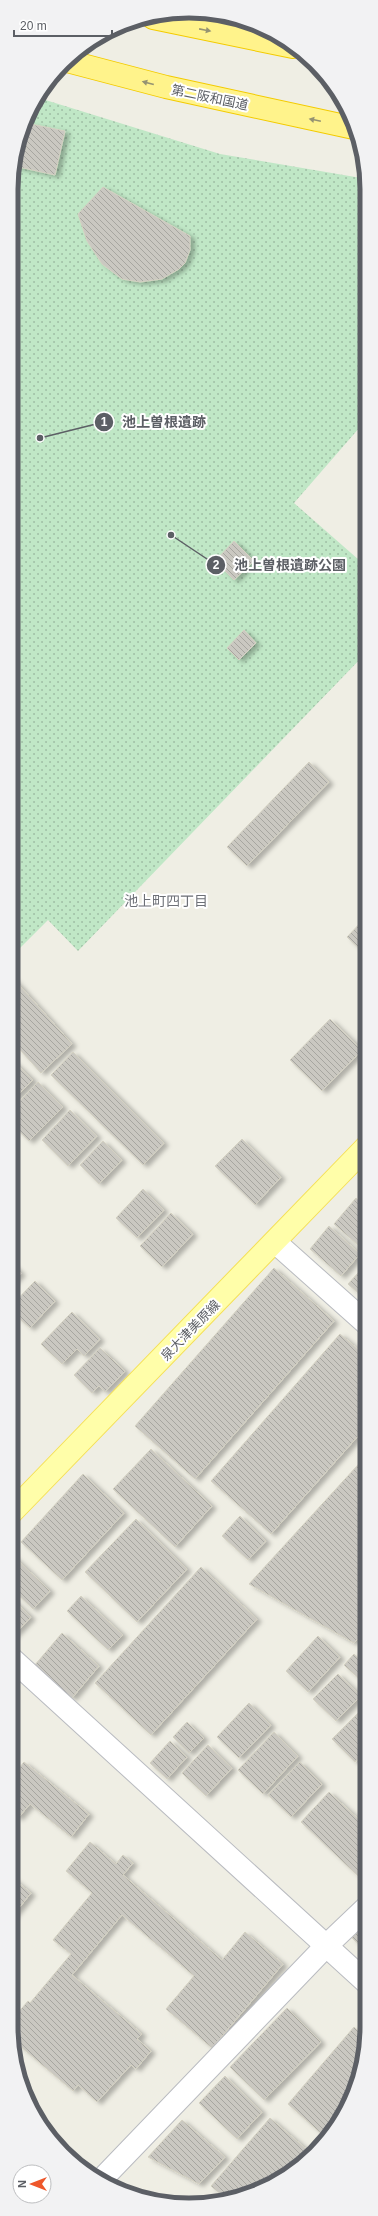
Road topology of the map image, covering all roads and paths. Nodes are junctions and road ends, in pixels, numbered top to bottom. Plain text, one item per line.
1 (162, 20) edge
2 (279, 44) edge
3 (73, 63) edge
4 (348, 127) edge
5 (360, 1153) edge
6 (275, 1242) junction
7 (360, 1318) edge
8 (18, 1506) edge
9 (18, 1664) edge
10 (360, 1914) edge
11 (326, 1946) junction
12 (360, 1976) edge
13 (105, 2176) edge

1 -> 2 highway
4 -> 3 highway, 第二阪和国道
5 - 6 main road, 泉大津美原線
6 - 7 street
6 - 8 main road, 泉大津美原線
9 - 11 street
10 - 11 street
11 - 12 street
11 - 13 street

